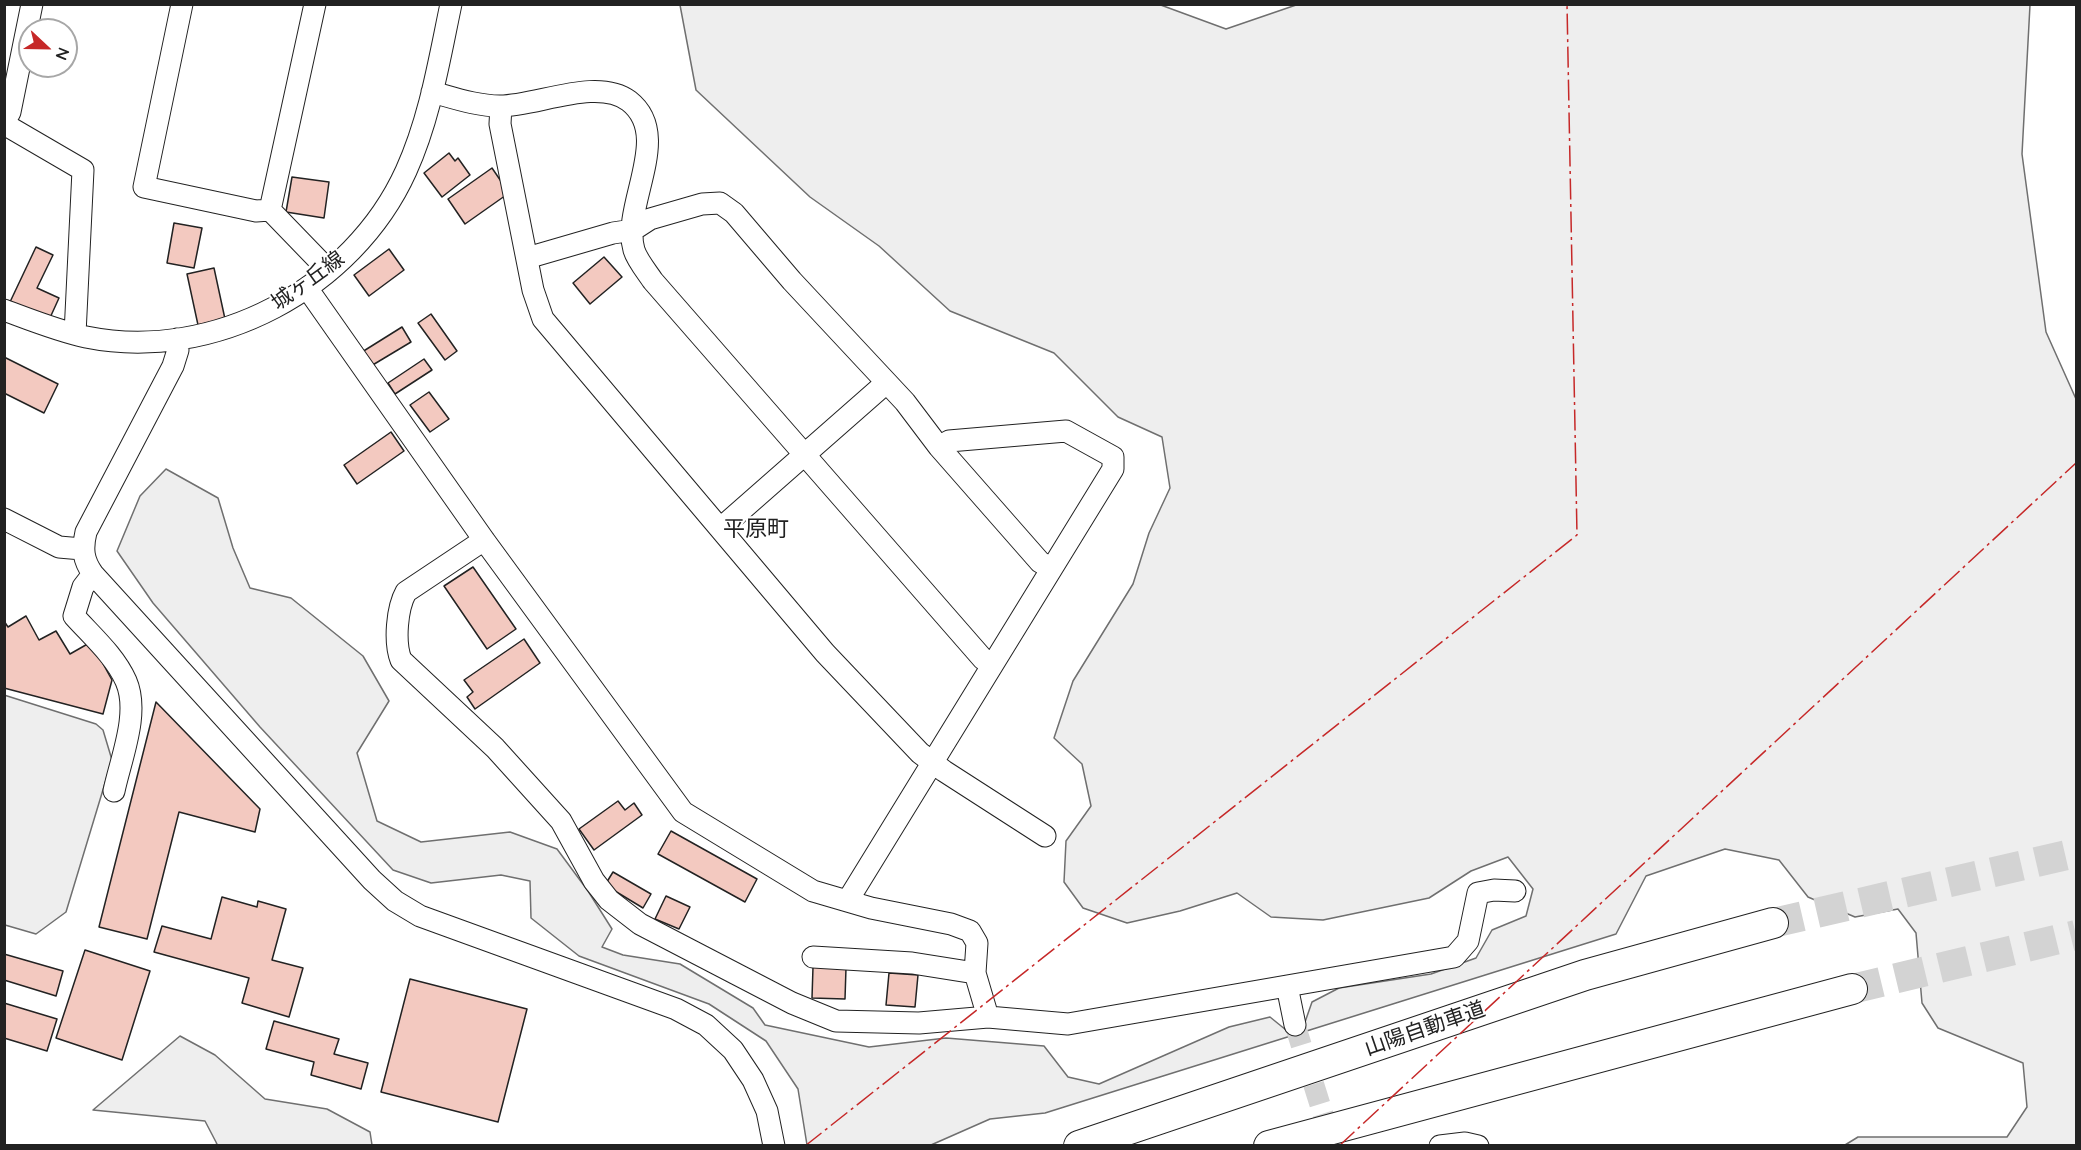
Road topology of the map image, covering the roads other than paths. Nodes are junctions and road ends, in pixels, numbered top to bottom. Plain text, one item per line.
1 (32, 4) edge
2 (182, 4) edge
3 (315, 4) edge
4 (451, 4) edge
5 (432, 92) junction
6 (501, 106) junction
7 (4, 124) edge
8 (270, 210) junction
9 (633, 230) junction
10 (527, 258) junction
11 (329, 271) junction
12 (307, 288) junction
13 (4, 310) edge
14 (75, 334) junction
15 (177, 339) junction
16 (886, 383) junction
17 (939, 447) junction
18 (804, 456) junction
19 (4, 519) edge
20 (721, 528) junction
21 (484, 540) junction
22 (82, 549) junction
23 (1051, 568) junction
24 (93, 574) junction
25 (992, 665) junction
26 (932, 763) junction
27 (114, 791) dead end
28 (1045, 836) dead end
29 (1515, 891) dead end
30 (848, 900) junction
31 (1773, 924) tunnel mouth
32 (813, 957) dead end
33 (975, 973) junction
34 (1287, 986) junction
35 (1852, 989) tunnel mouth
36 (988, 1017) junction
37 (1294, 1025) tunnel mouth
38 (774, 1146) edge
39 (1079, 1146) edge
40 (1269, 1146) edge
41 (1440, 1146) edge
42 (1478, 1146) edge

1 - 7 street
2 - 8 street
3 - 8 street
4 - 5 street, 城ヶ丘線
5 - 6 street
5 - 11 street, 城ヶ丘線
6 - 9 street
6 - 10 street
7 - 14 street
8 - 11 street
9 - 10 street
9 - 16 street
9 - 18 street
10 - 20 street
11 - 12 street, 城ヶ丘線
12 - 15 street, 城ヶ丘線
12 - 21 street
13 - 14 street, 城ヶ丘線
14 - 15 street, 城ヶ丘線
15 - 22 street
16 - 17 street
16 - 18 street
17 - 23 street
17 - 23 street
18 - 20 street
18 - 25 street
19 - 22 street
20 - 26 street
21 - 30 street
21 - 36 street
22 - 24 street
23 - 25 street
24 - 27 street
24 - 38 street
25 - 26 street
26 - 28 street
26 - 30 street
29 - 34 street
30 - 33 street
31 - 39 highway, 山陽自動車道
32 - 33 street
33 - 36 street
34 - 36 street
34 - 37 street
35 - 40 highway
41 - 42 street

